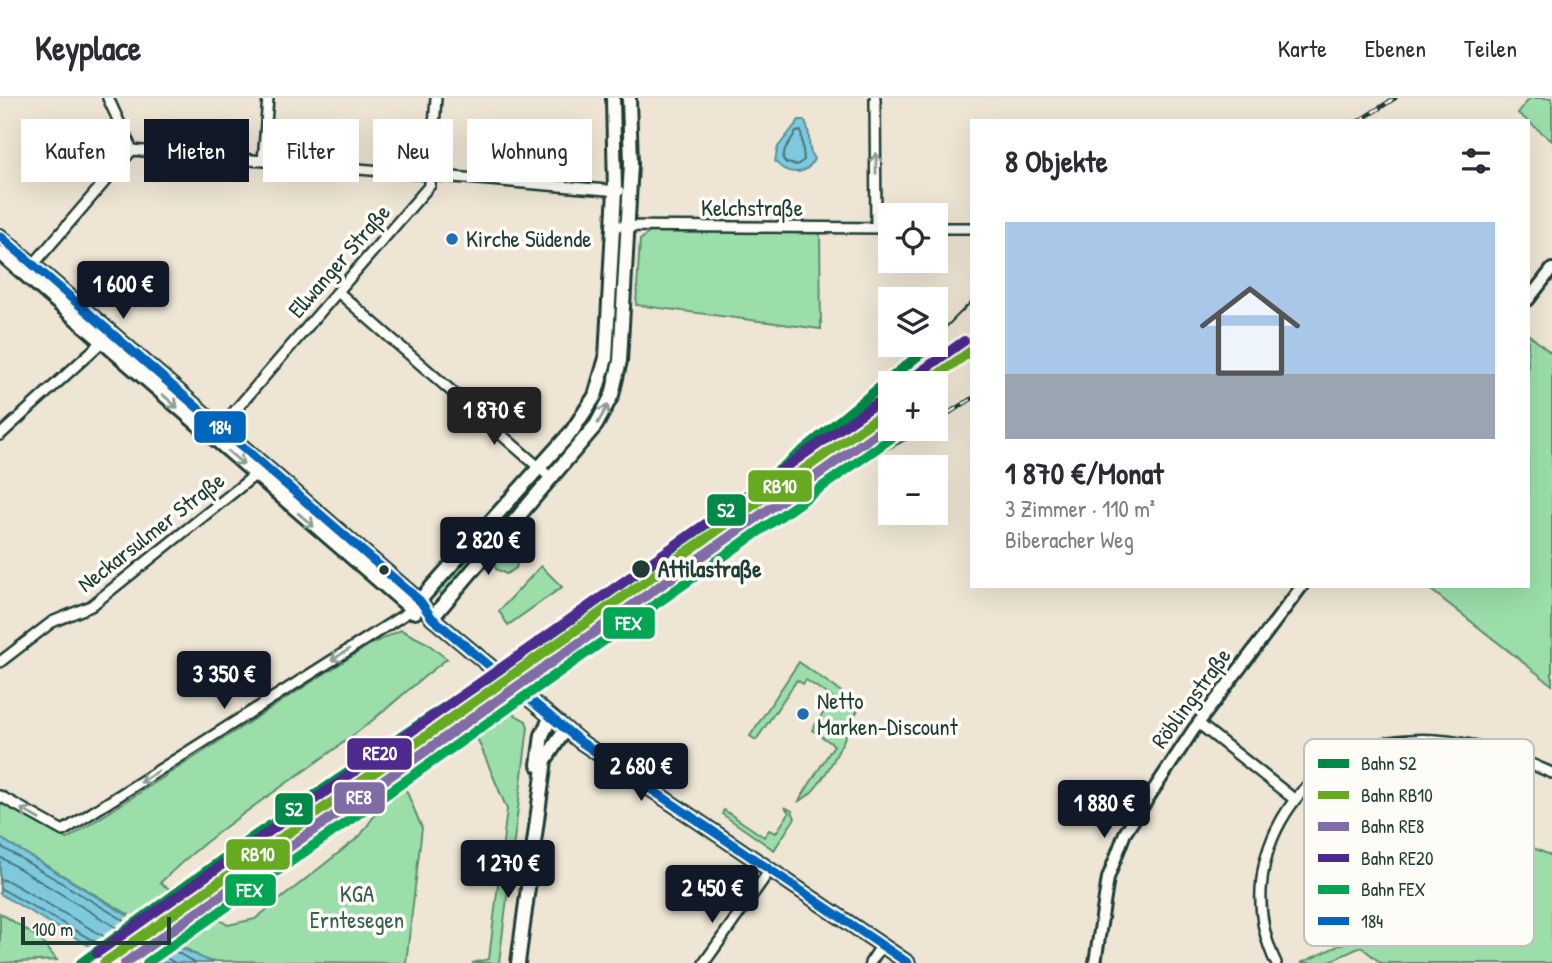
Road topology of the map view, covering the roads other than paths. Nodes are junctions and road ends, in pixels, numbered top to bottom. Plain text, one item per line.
1 (108, 98) edge
2 (268, 98) edge
3 (436, 98) edge
4 (614, 98) edge
5 (629, 98) edge
6 (875, 98) edge
7 (266, 119) edge
8 (434, 119) edge
9 (132, 150) junction
10 (263, 161) edge
11 (453, 178) edge
12 (430, 182) edge
13 (615, 190) junction
14 (629, 191) junction
15 (613, 226) junction
16 (628, 227) junction
17 (876, 228) joint
18 (948, 228) edge
19 (970, 228) edge
20 (0, 236) edge
21 (0, 253) edge
22 (33, 265) junction
23 (1552, 269) edge
24 (338, 292) junction
25 (1530, 297) edge
26 (106, 337) junction
27 (220, 428) junction
28 (0, 435) edge
29 (540, 468) junction
30 (259, 470) junction
31 (551, 478) junction
32 (1301, 588) edge
33 (415, 606) junction
34 (432, 618) junction
35 (0, 662) edge
36 (550, 719) junction
37 (1198, 723) junction
38 (565, 730) junction
39 (1534, 766) edge
40 (1552, 773) edge
41 (1304, 788) edge
42 (0, 796) edge
43 (1294, 799) junction
44 (537, 801) junction
45 (770, 870) junction
46 (882, 945) junction
47 (518, 963) edge
48 (704, 963) edge
49 (870, 963) edge
50 (908, 963) edge
51 (1095, 963) edge
52 (1276, 963) edge

1 - 9 street
2 - 7 street
3 - 8 street, Ellwanger Straße
4 - 13 main road
5 - 14 main road
17 -> 6 street
9 - 10 street
9 - 22 street
11 - 13 street
12 - 24 street, Ellwanger Straße
13 - 14 street
13 - 15 main road
14 - 16 main road
15 - 16 street, Kelchstraße
15 - 29 main road
16 - 17 street, Kelchstraße
31 -> 16 main road
18 - 19 street
20 - 22 main road
21 - 26 main road
22 - 26 main road
23 - 25 street
24 - 27 street, Ellwanger Straße
24 - 29 street
26 - 27 main road
26 - 28 street
26 -> 30 main road
27 - 30 main road
29 - 31 street
29 - 33 main road
30 - 33 main road
30 - 35 street, Neckarsulmer Straße
31 - 34 main road
32 - 37 street, Röblingstraße
33 - 34 main road
33 -> 42 street
34 - 36 main road
36 - 38 main road
36 - 44 main road
37 - 43 street
37 - 51 street, Röblingstraße
38 - 44 main road
38 - 45 main road
39 - 40 street
41 - 43 street
43 - 52 street
44 - 47 main road
45 - 46 main road
45 - 48 street
46 - 49 street
46 - 50 main road

